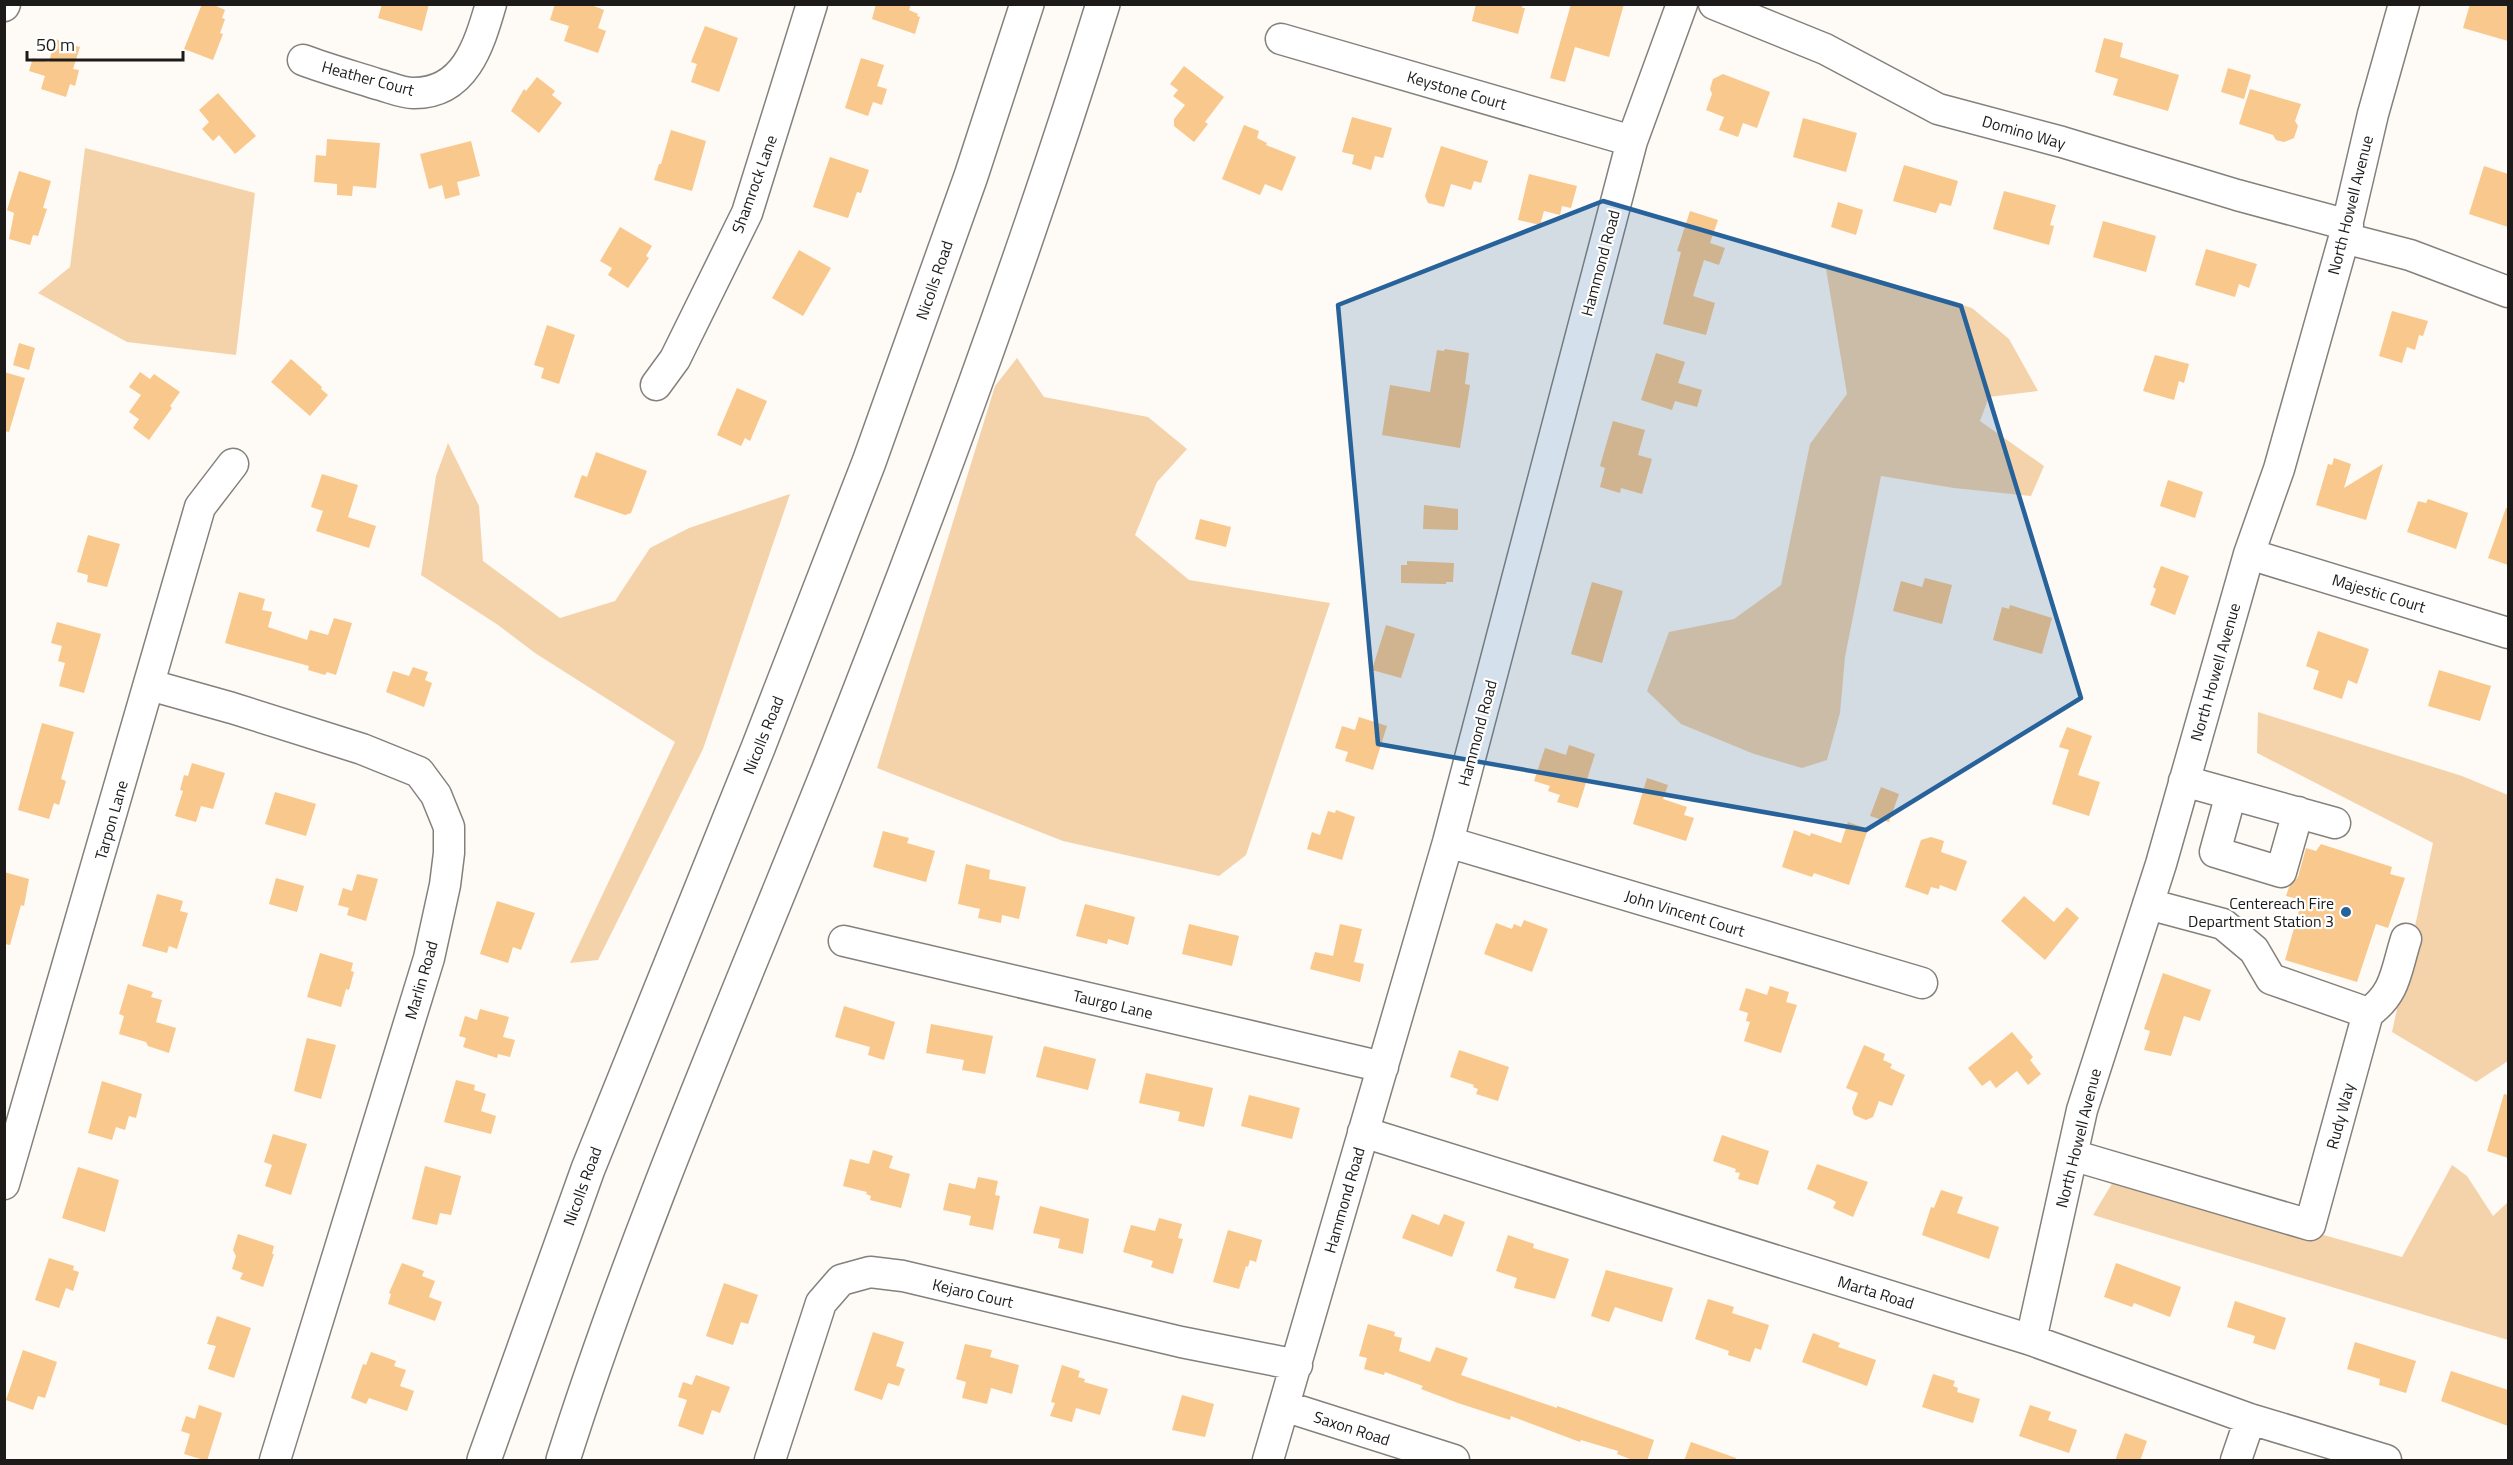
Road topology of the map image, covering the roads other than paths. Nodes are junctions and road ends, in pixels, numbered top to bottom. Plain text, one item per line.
1 (491, 4) edge
2 (813, 4) edge
3 (1027, 4) edge
4 (1103, 4) edge
5 (1682, 4) edge
6 (1714, 4) edge
7 (2404, 4) edge
8 (1281, 39) dead end
9 (303, 60) dead end
10 (1632, 141) junction
11 (2346, 231) junction
12 (2508, 292) edge
13 (656, 385) dead end
14 (233, 464) dead end
15 (2249, 554) junction
16 (2508, 633) edge
17 (150, 685) junction
18 (2184, 781) junction
19 (2230, 794) junction
20 (2298, 812) junction
21 (2335, 823) dead end
22 (1448, 842) junction
23 (2148, 904) junction
24 (2406, 939) dead end
25 (844, 941) dead end
26 (1922, 983) dead end
27 (2368, 1013) junction
28 (1383, 1067) junction
29 (1363, 1132) junction
30 (2072, 1155) junction
31 (4, 1184) edge
32 (2031, 1340) junction
33 (1297, 1365) junction
34 (1284, 1406) junction
35 (2250, 1419) junction
36 (275, 1461) edge
37 (483, 1461) edge
38 (563, 1461) edge
39 (770, 1461) edge
40 (1268, 1461) edge
41 (1454, 1461) edge
42 (2236, 1461) edge
43 (2386, 1461) edge

1 - 9 street, Heather Court
2 - 13 street, Shamrock Lane
3 - 37 highway, Nicolls Road
4 - 38 highway
5 - 10 street, Hammond Road
6 - 11 street, Domino Way
7 - 11 street, North Howell Avenue
8 - 10 street, Keystone Court
10 - 22 street, Hammond Road
11 - 12 street, Domino Way
11 - 15 street, North Howell Avenue
14 - 17 street, Tarpon Lane
15 - 16 street, Majestic Court
15 - 18 street, North Howell Avenue
17 - 31 street, Tarpon Lane
17 - 36 street, Marlin Road
18 - 19 street
18 - 23 street, North Howell Avenue
19 - 20 street
19 - 20 street
20 - 21 street
22 - 26 street, John Vincent Court
22 - 28 street, Hammond Road
23 - 27 street
23 - 30 street, North Howell Avenue
24 - 27 street
25 - 28 street, Taurgo Lane
27 - 30 street, Rudy Way
28 - 29 street, Hammond Road
29 - 32 street, Marta Road
29 - 33 street, Hammond Road
30 - 32 street, North Howell Avenue
32 - 35 street, Marta Road
33 - 34 street, Hammond Road
33 - 39 street, Kejaro Court
34 - 40 street, Hammond Road
34 - 41 street, Saxon Road
35 - 42 street
35 - 43 street, Marta Road

